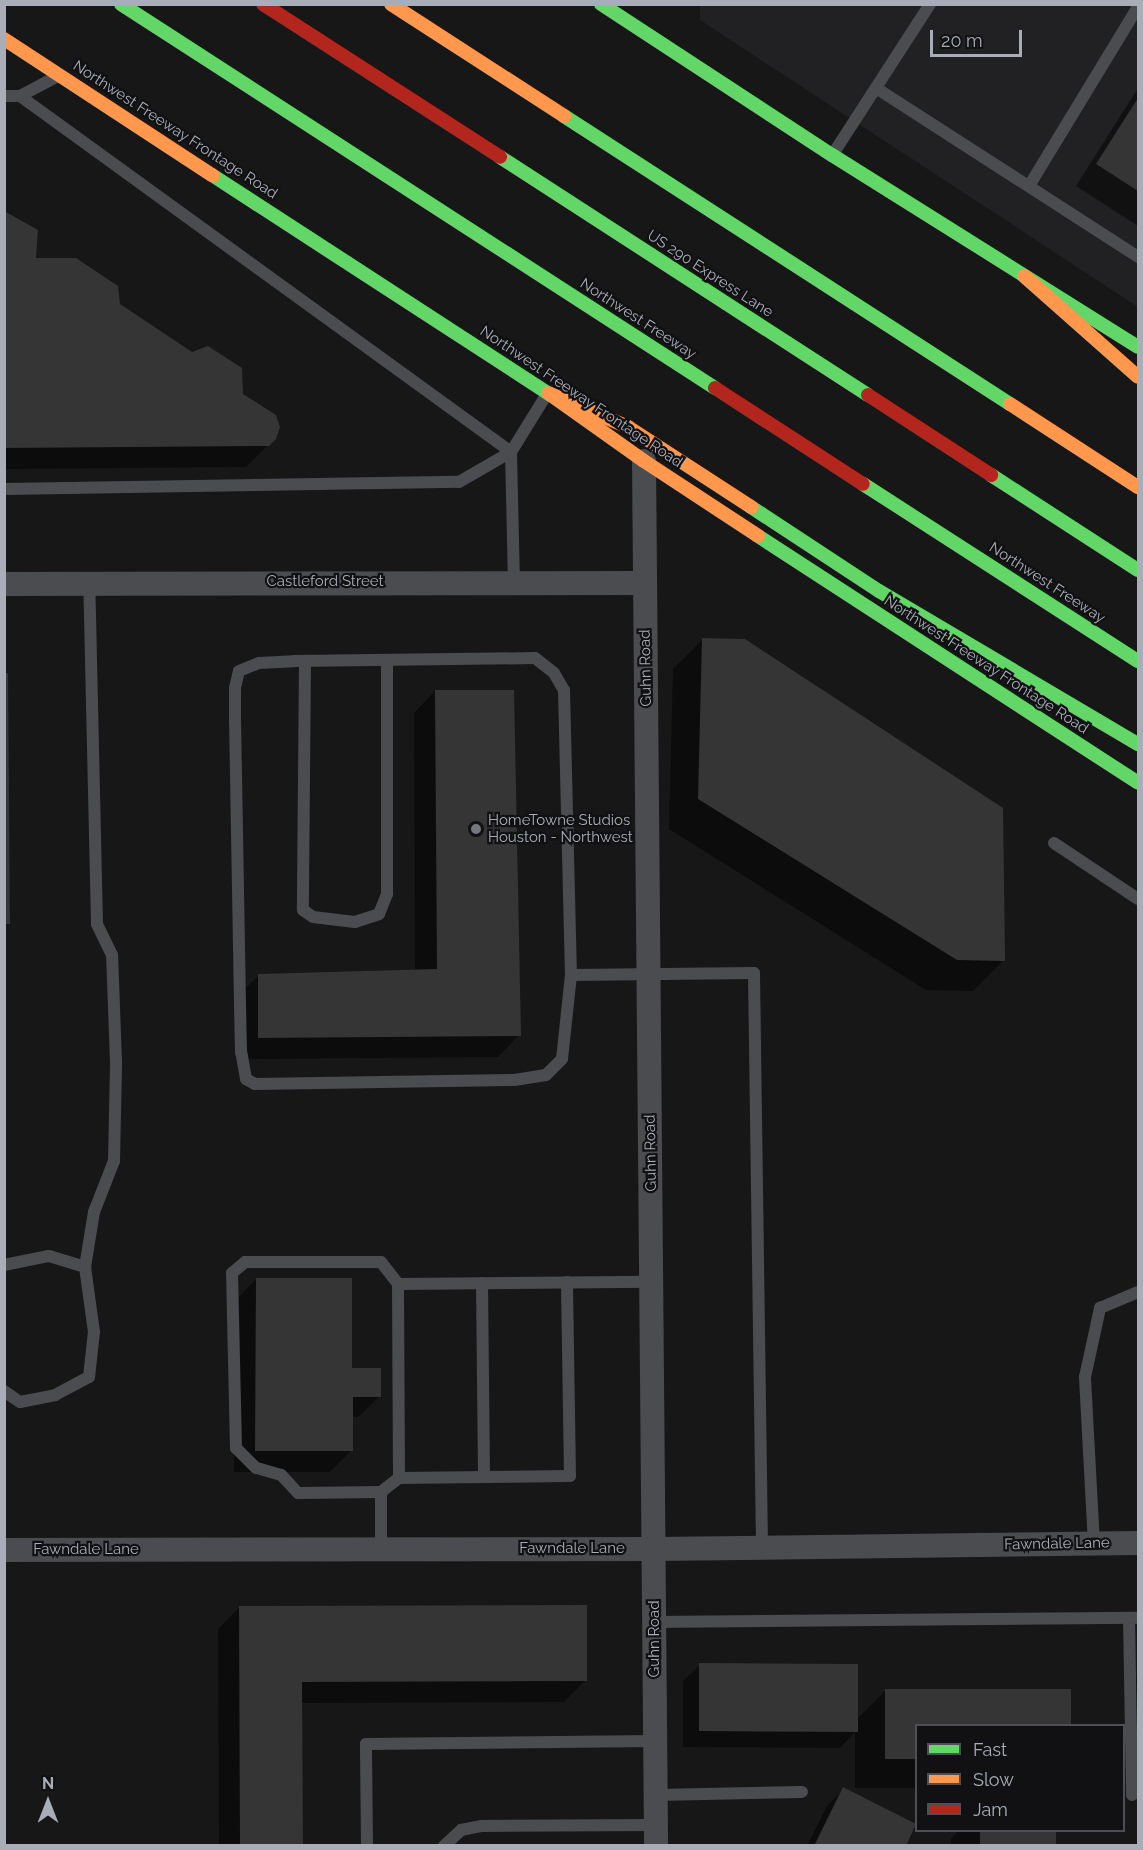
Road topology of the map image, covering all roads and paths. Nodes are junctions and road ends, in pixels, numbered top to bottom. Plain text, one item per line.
1 (121, 4) edge
2 (263, 4) edge
3 (391, 4) edge
4 (601, 4) edge
5 (930, 4) edge
6 (1138, 7) edge
7 (650, 15) dead end
8 (650, 36) junction
9 (4, 39) edge
10 (60, 75) junction
11 (876, 88) junction
12 (4, 96) edge
13 (20, 96) junction
14 (832, 155) junction
15 (1029, 186) junction
16 (1138, 257) edge
17 (1024, 276) junction
18 (1138, 347) edge
19 (1138, 377) edge
20 (548, 393) junction
21 (511, 452) junction
22 (644, 461) junction
23 (1138, 488) edge
24 (4, 489) edge
25 (1138, 570) edge
26 (514, 581) junction
27 (645, 583) junction
28 (4, 584) edge
29 (89, 584) junction
30 (305, 661) junction
31 (387, 661) junction
32 (1138, 661) edge
33 (1138, 744) edge
34 (1138, 783) edge
35 (1054, 843) dead end
36 (1138, 899) edge
37 (571, 975) junction
38 (649, 976) junction
39 (4, 1265) edge
40 (85, 1267) junction
41 (567, 1282) junction
42 (652, 1282) junction
43 (482, 1283) junction
44 (398, 1284) junction
45 (1138, 1292) edge
46 (4, 1391) edge
47 (484, 1477) junction
48 (399, 1478) junction
49 (381, 1492) junction
50 (1138, 1543) edge
51 (1094, 1544) junction
52 (762, 1548) junction
53 (654, 1549) junction
54 (4, 1550) edge
55 (381, 1550) junction
56 (1134, 1618) edge
57 (655, 1622) junction
58 (656, 1741) junction
59 (802, 1792) dead end
60 (656, 1795) junction
61 (1132, 1795) dead end
62 (656, 1835) edge
63 (367, 1845) edge
64 (444, 1845) edge

1 - 32 main road, Northwest Freeway
2 - 25 main road, US 290 Express Lane
3 - 23 main road
4 - 8 main road
5 - 11 lane
6 - 15 lane
7 - 8 main road
8 - 14 main road
9 - 10 main road, Northwest Freeway Frontage Road
10 - 13 lane
10 - 20 main road, Northwest Freeway Frontage Road
11 - 14 lane
11 - 15 lane
12 - 13 lane
13 - 21 lane
14 - 17 main road
15 - 16 lane
17 - 18 main road
17 - 19 main road
20 - 21 lane
20 - 22 main road, Northwest Freeway Frontage Road
20 - 33 main road
21 - 24 lane
21 - 26 lane
22 - 27 street, Guhn Road
22 - 34 main road, Northwest Freeway Frontage Road
26 - 27 street, Castleford Street
26 - 29 street, Castleford Street
27 - 38 street, Guhn Road
28 - 29 street, Castleford Street
29 - 40 lane
30 - 31 lane
30 - 31 lane
30 - 37 lane
31 - 37 lane
35 - 36 lane
37 - 38 lane
38 - 42 street, Guhn Road
38 - 52 lane
39 - 40 lane
40 - 46 lane
41 - 42 lane
41 - 43 lane
41 - 47 lane
42 - 53 street, Guhn Road
43 - 44 lane
43 - 47 lane
44 - 48 lane
44 - 49 lane
45 - 51 lane
47 - 48 lane
48 - 49 lane
49 - 55 lane
50 - 51 street, Fawndale Lane
51 - 52 street, Fawndale Lane
52 - 53 street, Fawndale Lane
53 - 55 street, Fawndale Lane
53 - 57 street, Guhn Road
54 - 55 street, Fawndale Lane
56 - 57 lane
56 - 61 lane
57 - 58 street, Guhn Road
58 - 60 street, Guhn Road
58 - 63 lane
59 - 60 lane
60 - 62 street, Guhn Road
62 - 64 lane

